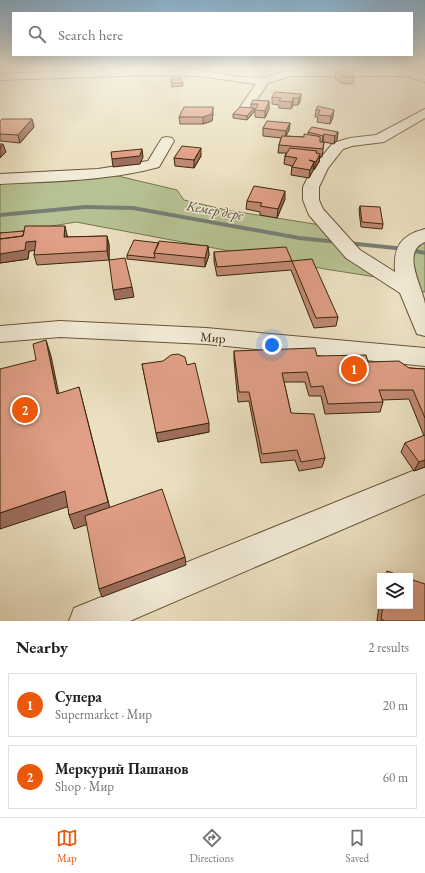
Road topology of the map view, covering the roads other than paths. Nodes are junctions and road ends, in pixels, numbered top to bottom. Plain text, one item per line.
1 (253, 97) edge
2 (246, 107) edge
3 (425, 113) edge
4 (167, 141) dead end
5 (0, 179) edge
6 (414, 244) edge
7 (408, 289) junction
8 (425, 328) edge
9 (0, 334) edge
10 (425, 357) edge
11 (425, 480) edge
12 (87, 621) edge

1 - 2 street
3 - 7 street
4 - 5 street
6 - 7 street
7 - 8 street
9 - 10 street, Мир
11 - 12 street

